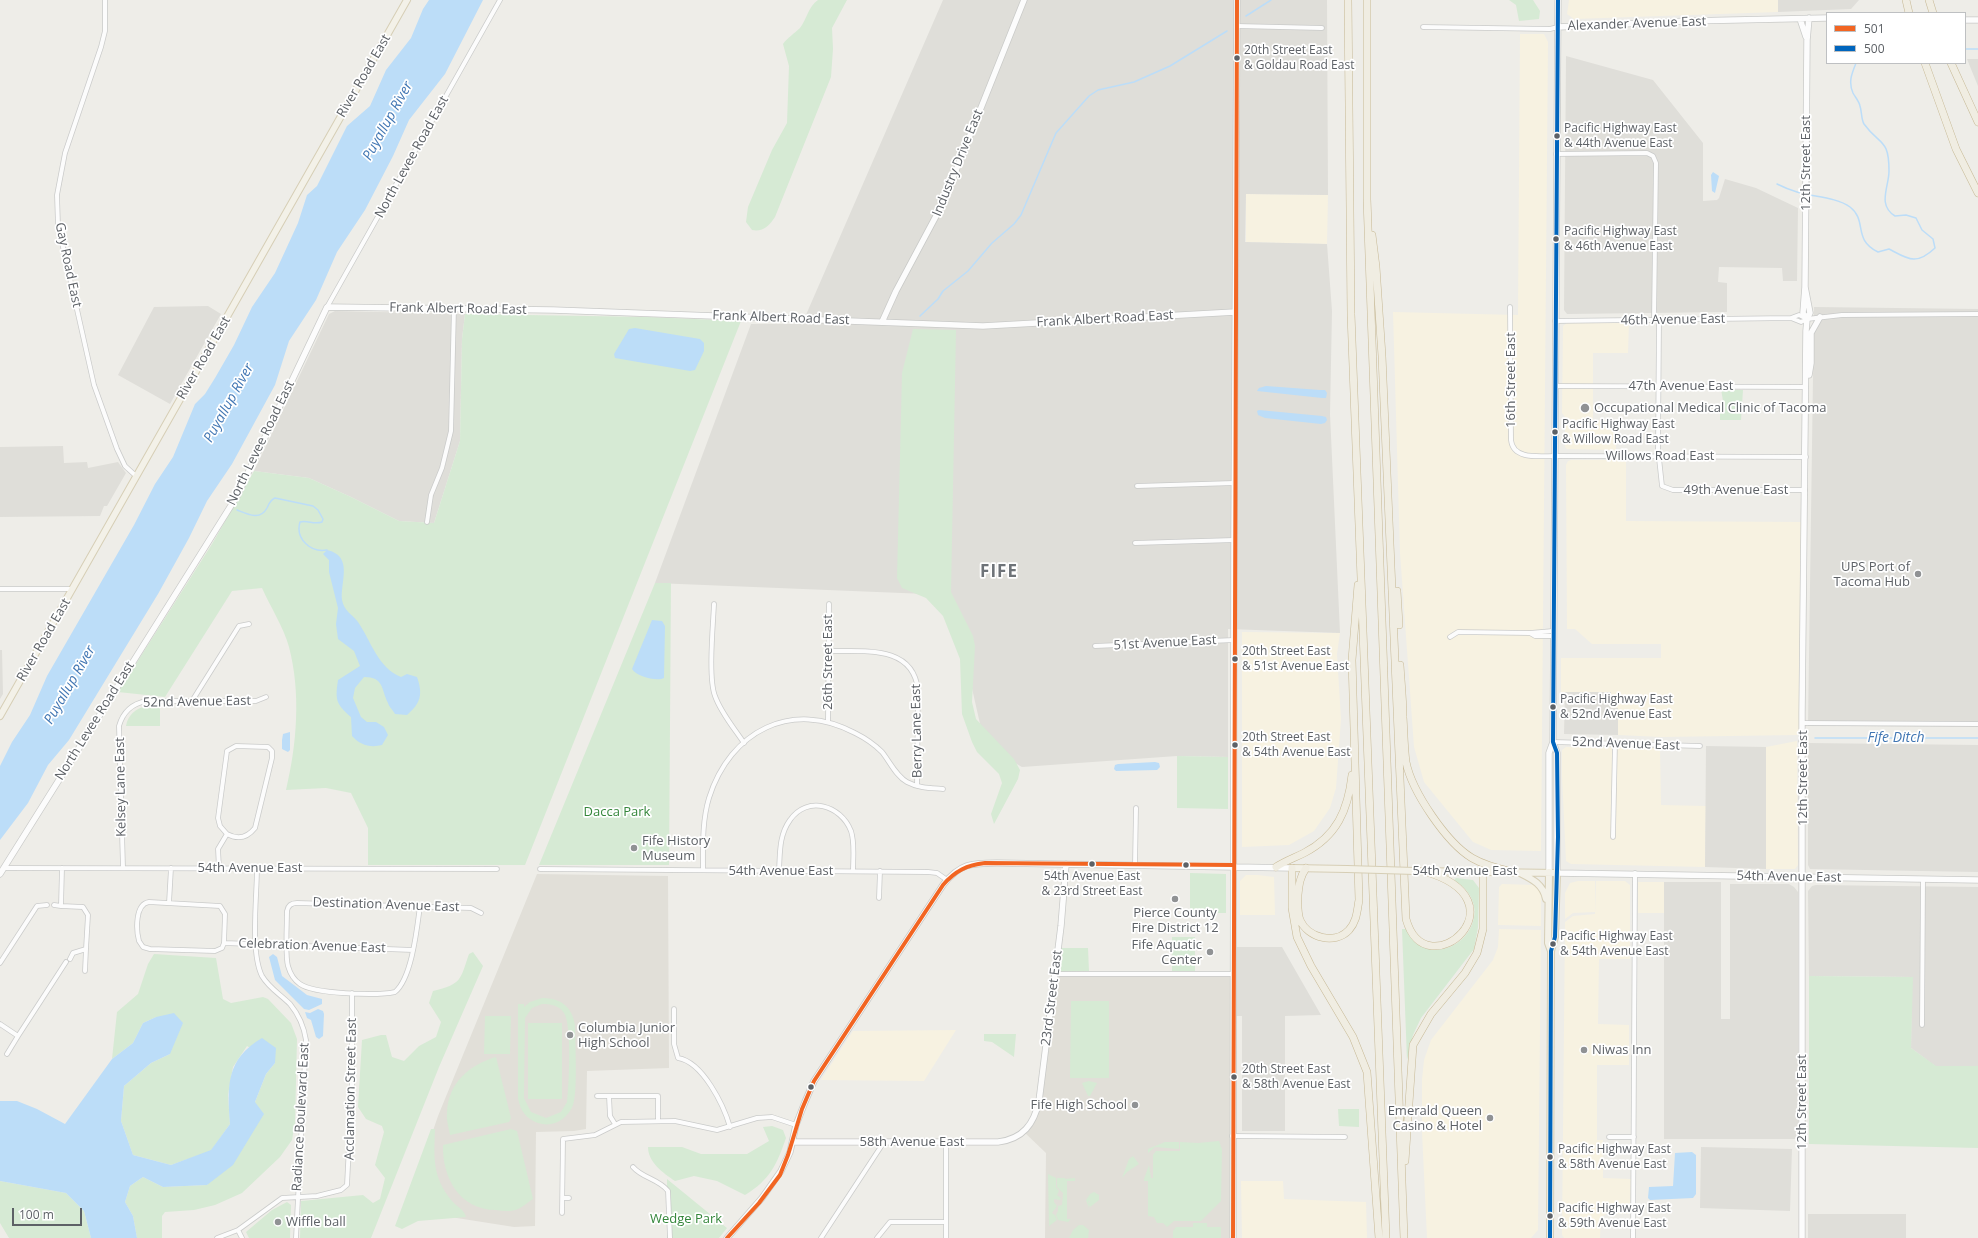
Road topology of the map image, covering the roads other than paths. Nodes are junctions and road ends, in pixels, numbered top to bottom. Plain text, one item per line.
1 (105, 0) edge
2 (407, 0) edge
3 (500, 0) edge
4 (1024, 0) edge
5 (1237, 0) edge
6 (1348, 0) edge
7 (1367, 0) edge
8 (1558, 0) edge
9 (1906, 0) edge
10 (1929, 0) edge
11 (1910, 12) edge
12 (1933, 12) edge
13 (1810, 18) junction
14 (1826, 18) edge
15 (1800, 19) junction
16 (1966, 20) edge
17 (1978, 20) edge
18 (1237, 26) junction
19 (1423, 27) dead end
20 (1558, 27) junction
21 (1322, 28) dead end
22 (1807, 40) junction
23 (1925, 64) edge
24 (1951, 64) edge
25 (1978, 122) edge
26 (1556, 154) junction
27 (1978, 193) edge
28 (1367, 199) junction
29 (327, 307) junction
30 (454, 308) junction
31 (1510, 308) dead end
32 (1235, 312) junction
33 (1978, 314) edge
34 (1820, 317) junction
35 (1807, 318) junction
36 (1654, 320) junction
37 (1659, 320) junction
38 (1555, 321) junction
39 (882, 322) junction
40 (1555, 386) junction
41 (1659, 386) junction
42 (1807, 387) junction
43 (1515, 451) joint
44 (1554, 456) junction
45 (1659, 456) junction
46 (1806, 457) junction
47 (136, 476) junction
48 (1234, 483) junction
49 (1137, 486) dead end
50 (1805, 490) junction
51 (1389, 506) junction
52 (427, 522) dead end
53 (1234, 540) junction
54 (1135, 543) dead end
55 (1360, 553) junction
56 (73, 589) junction
57 (0, 590) edge
58 (714, 604) dead end
59 (829, 604) dead end
60 (249, 624) dead end
61 (1553, 634) junction
62 (1450, 637) dead end
63 (1234, 640) junction
64 (1096, 646) dead end
65 (828, 651) junction
66 (266, 697) dead end
67 (192, 701) junction
68 (129, 708) joint
69 (0, 716) edge
70 (828, 721) junction
71 (1802, 723) junction
72 (1978, 724) edge
73 (1553, 742) junction
74 (744, 743) junction
75 (1615, 744) junction
76 (1355, 745) junction
77 (1700, 746) dead end
78 (917, 786) junction
79 (943, 789) dead end
80 (1136, 808) dead end
81 (227, 834) junction
82 (1613, 837) dead end
83 (1066, 864) junction
84 (1135, 865) junction
85 (1234, 865) junction
86 (1276, 867) junction
87 (4, 868) junction
88 (62, 868) junction
89 (123, 868) junction
90 (171, 868) junction
91 (218, 868) junction
92 (257, 868) junction
93 (1292, 868) junction
94 (1306, 868) junction
95 (497, 869) dead end
96 (540, 869) dead end
97 (703, 870) junction
98 (779, 871) junction
99 (853, 871) junction
100 (880, 871) junction
101 (1423, 871) junction
102 (1482, 872) junction
103 (1515, 872) junction
104 (1549, 872) junction
105 (1557, 872) junction
106 (1635, 873) junction
107 (0, 874) edge
108 (1802, 878) junction
109 (947, 880) junction
110 (1923, 880) junction
111 (1978, 880) edge
112 (879, 898) dead end
113 (169, 903) junction
114 (46, 905) dead end
115 (54, 905) dead end
116 (61, 906) junction
117 (420, 906) junction
118 (1548, 912) junction
119 (481, 913) dead end
120 (224, 943) junction
121 (256, 945) junction
122 (288, 945) junction
123 (86, 949) junction
124 (413, 950) junction
125 (1551, 951) junction
126 (0, 963) edge
127 (85, 970) dead end
128 (1054, 974) junction
129 (1233, 974) junction
130 (352, 993) junction
131 (674, 1009) dead end
132 (0, 1024) edge
133 (1922, 1025) dead end
134 (18, 1036) junction
135 (7, 1054) dead end
136 (597, 1096) dead end
137 (609, 1096) junction
138 (658, 1120) junction
139 (615, 1124) junction
140 (796, 1125) junction
141 (730, 1127) junction
142 (1028, 1128) joint
143 (1232, 1136) junction
144 (1345, 1137) dead end
145 (1609, 1137) dead end
146 (1634, 1137) junction
147 (793, 1142) junction
148 (884, 1142) junction
149 (946, 1142) junction
150 (633, 1167) dead end
151 (297, 1196) junction
152 (563, 1198) junction
153 (569, 1198) dead end
154 (562, 1213) dead end
155 (946, 1222) junction
156 (238, 1230) junction
157 (1404, 1235) edge
158 (217, 1238) edge
159 (242, 1238) edge
160 (296, 1238) edge
161 (670, 1238) edge
162 (728, 1238) edge
163 (821, 1238) edge
164 (877, 1238) edge
165 (946, 1238) edge
166 (1233, 1238) edge
167 (1379, 1238) edge
168 (1386, 1238) edge
169 (1550, 1238) edge
170 (1633, 1238) edge
171 (1802, 1238) edge

1 - 47 street, Gay Road East
2 - 47 main road, River Road East
3 - 29 street, North Levee Road East
4 - 39 street, Industry Drive East
5 - 18 street
6 - 55 highway
7 - 28 highway
8 - 20 street
9 - 11 highway
10 - 12 highway
13 - 14 street, Alexander Avenue East
13 - 15 street, Alexander Avenue East
13 - 22 street, 12th Street East
15 - 20 street, Alexander Avenue East
15 - 22 street, 12th Street East
16 - 17 street
18 - 21 street
18 - 32 street
19 - 20 street, Alexander Avenue East
20 - 26 street
22 - 35 street, 12th Street East
23 - 27 highway
24 - 25 highway
26 - 36 street
26 - 38 street
28 - 51 highway
28 - 157 highway
29 - 30 street, Frank Albert Road East
29 - 87 street, North Levee Road East
30 - 39 street, Frank Albert Road East
30 - 52 street
31 - 43 street, 16th Street East
32 - 39 street, Frank Albert Road East
32 - 48 street
33 - 34 street
34 - 35 street
34 - 42 street
35 - 37 street, 46th Avenue East
35 - 42 street, 12th Street East
36 - 37 street, 46th Avenue East
36 - 38 street, 46th Avenue East
37 - 41 street
38 - 40 street
40 - 41 street, 47th Avenue East
40 - 44 street
41 - 42 street, 47th Avenue East
41 - 45 street
42 - 46 street, 12th Street East
43 - 44 street, Willows Road East
44 - 45 street, Willows Road East
44 - 61 street
45 - 46 street, Willows Road East
45 - 50 street, 49th Avenue East
46 - 50 street, 12th Street East
47 - 56 main road, River Road East
48 - 49 street
48 - 53 street
50 - 71 street, 12th Street East
51 - 101 highway
51 - 103 highway
53 - 54 street
53 - 63 street
55 - 76 highway
55 - 168 highway
56 - 57 street
56 - 69 main road, River Road East
58 - 74 street
59 - 65 street, 26th Street East
60 - 67 street
61 - 62 street
61 - 73 street
63 - 64 street, 51st Avenue East
63 - 85 street
65 - 70 street, 26th Street East
65 - 78 street, Berry Lane East
66 - 67 street, 52nd Avenue East
67 - 68 street, 52nd Avenue East
68 - 89 street, Kelsey Lane East
70 - 74 street
70 - 78 street
71 - 72 street
71 - 108 street, 12th Street East
73 - 75 street, 52nd Avenue East
73 - 104 street
73 - 105 street
74 - 97 street
75 - 77 street, 52nd Avenue East
75 - 82 street
76 - 86 highway
76 - 94 highway
78 - 79 street
80 - 84 street
81 - 81 street
81 - 91 street
83 - 84 street, 54th Avenue East
83 - 109 street, 54th Avenue East
83 - 128 street, 23rd Street East
84 - 85 street, 54th Avenue East
85 - 86 street, 54th Avenue East
85 - 129 street
86 - 93 street, 54th Avenue East
87 - 88 street, 54th Avenue East
87 - 107 street, North Levee Road East
88 - 89 street, 54th Avenue East
88 - 116 street
89 - 90 street, 54th Avenue East
90 - 91 street, 54th Avenue East
90 - 113 street
91 - 92 street, 54th Avenue East
92 - 95 street, 54th Avenue East
92 - 121 street, Radiance Boulevard East
93 - 94 main road, 54th Avenue East
93 - 167 highway
94 - 101 main road, 54th Avenue East, bridge
96 - 97 street, 54th Avenue East
97 - 98 street, 54th Avenue East
98 - 99 street, 54th Avenue East
98 - 99 street
99 - 100 street, 54th Avenue East
100 - 109 street, 54th Avenue East
100 - 112 street
101 - 102 main road, 54th Avenue East
102 - 103 main road, 54th Avenue East
102 - 157 highway
103 - 104 main road, 54th Avenue East
103 - 118 main road
104 - 105 main road, 54th Avenue East
104 - 118 main road
105 - 106 street, 54th Avenue East
105 - 125 main road
106 - 108 street, 54th Avenue East
106 - 146 street
108 - 110 street, 54th Avenue East
108 - 171 street, 12th Street East
109 - 140 street
110 - 111 street, 54th Avenue East
110 - 133 street
113 - 120 street
113 - 120 street, Celebration Avenue East
114 - 126 street
115 - 116 street
116 - 123 street
117 - 119 street, Destination Avenue East
117 - 122 street, Destination Avenue East
117 - 124 street
118 - 125 main road
120 - 121 street, Celebration Avenue East
121 - 122 street, Celebration Avenue East
121 - 151 street, Radiance Boulevard East
122 - 124 street, Celebration Avenue East
122 - 130 street
123 - 127 street
123 - 134 street
124 - 130 street
125 - 169 main road
128 - 129 street
128 - 142 street, 23rd Street East
129 - 143 street
130 - 151 street, Acclamation Street East
131 - 141 street
132 - 134 street
134 - 135 street
136 - 137 street
137 - 138 street
137 - 139 street
138 - 139 street
138 - 141 street
139 - 152 street
140 - 141 street
140 - 147 street
142 - 149 street, 58th Avenue East
143 - 144 street
143 - 166 street
145 - 146 street
146 - 170 street
147 - 148 street, 58th Avenue East
147 - 162 street
148 - 149 street, 58th Avenue East
148 - 163 street
149 - 155 street
150 - 161 street
151 - 156 street
151 - 160 street, Radiance Boulevard East
152 - 153 street
152 - 154 street
155 - 164 street
155 - 165 street
156 - 158 street
156 - 159 street

